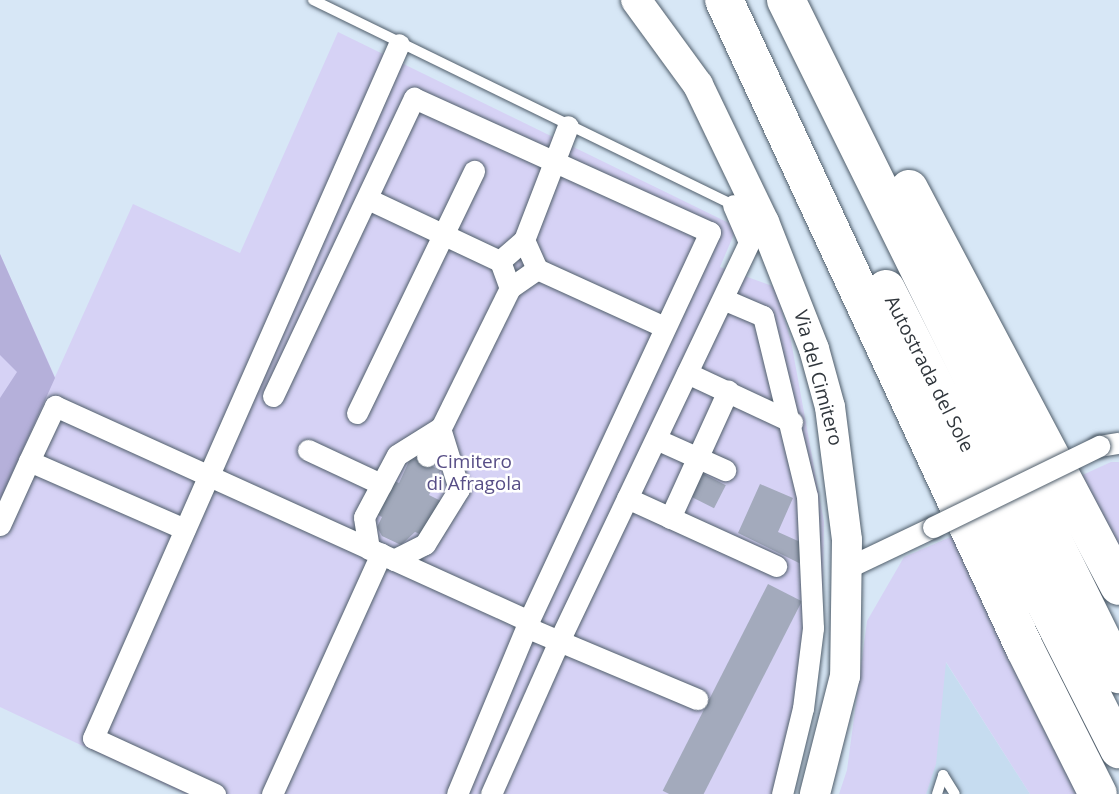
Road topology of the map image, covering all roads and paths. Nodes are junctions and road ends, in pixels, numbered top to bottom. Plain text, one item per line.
1 (313, 0) edge
2 (636, 0) edge
3 (724, 0) edge
4 (739, 0) edge
5 (786, 0) edge
6 (808, 0) edge
7 (399, 44) junction
8 (568, 126) junction
9 (555, 162) junction
10 (474, 171) dead end
11 (368, 199) junction
12 (733, 205) joint
13 (441, 233) junction
14 (524, 240) junction
15 (500, 261) junction
16 (537, 269) junction
17 (510, 288) junction
18 (723, 299) junction
19 (664, 327) junction
20 (687, 373) junction
21 (728, 391) junction
22 (273, 396) dead end
23 (357, 413) dead end
24 (792, 422) junction
25 (440, 428) junction
26 (656, 439) junction
27 (1109, 445) edge
28 (308, 450) dead end
29 (427, 456) dead end
30 (696, 457) junction
31 (29, 461) junction
32 (726, 470) dead end
33 (209, 476) junction
34 (381, 484) junction
35 (627, 498) junction
36 (670, 518) junction
37 (0, 525) edge
38 (185, 529) junction
39 (382, 554) junction
40 (776, 566) dead end
41 (849, 567) junction
42 (1119, 586) edge
43 (528, 624) junction
44 (559, 641) junction
45 (1119, 674) edge
46 (696, 699) dead end
47 (1119, 749) edge
48 (215, 794) edge
49 (272, 794) edge
50 (457, 794) edge
51 (491, 794) edge
52 (782, 794) edge
53 (816, 794) edge
54 (937, 794) edge
55 (955, 794) edge
56 (1098, 794) edge

1 - 7 lane
2 - 41 main road, Via del Cimitero
3 - 56 highway
4 - 47 highway, Autostrada del Sole
5 - 45 highway, Autostrada del Sole
6 - 42 highway
7 - 8 lane
7 - 33 street
8 - 9 street
8 - 12 lane
9 - 11 street
9 - 14 street
9 - 19 street
10 - 13 street
11 - 13 street
11 - 22 street
12 - 18 street
13 - 15 street
13 - 23 street
14 - 15 street
14 - 16 street
15 - 17 street
16 - 17 street
16 - 19 street
17 - 25 street
18 - 20 street
18 - 24 street
19 - 43 street
20 - 21 street
20 - 26 street
21 - 24 street
21 - 30 street
24 - 52 street
25 - 29 street
25 - 34 street
25 - 39 street
26 - 30 street
26 - 35 street
27 - 41 street, bridge
28 - 34 street
30 - 32 street
30 - 36 street
31 - 33 street
31 - 37 street
31 - 38 street
33 - 38 street
33 - 39 street
34 - 39 street
35 - 36 street
35 - 44 street
36 - 40 street
38 - 48 street
39 - 43 street
39 - 49 street
41 - 53 main road, Via del Cimitero
43 - 44 street
43 - 50 street
44 - 46 street
44 - 51 street
54 - 55 lane

